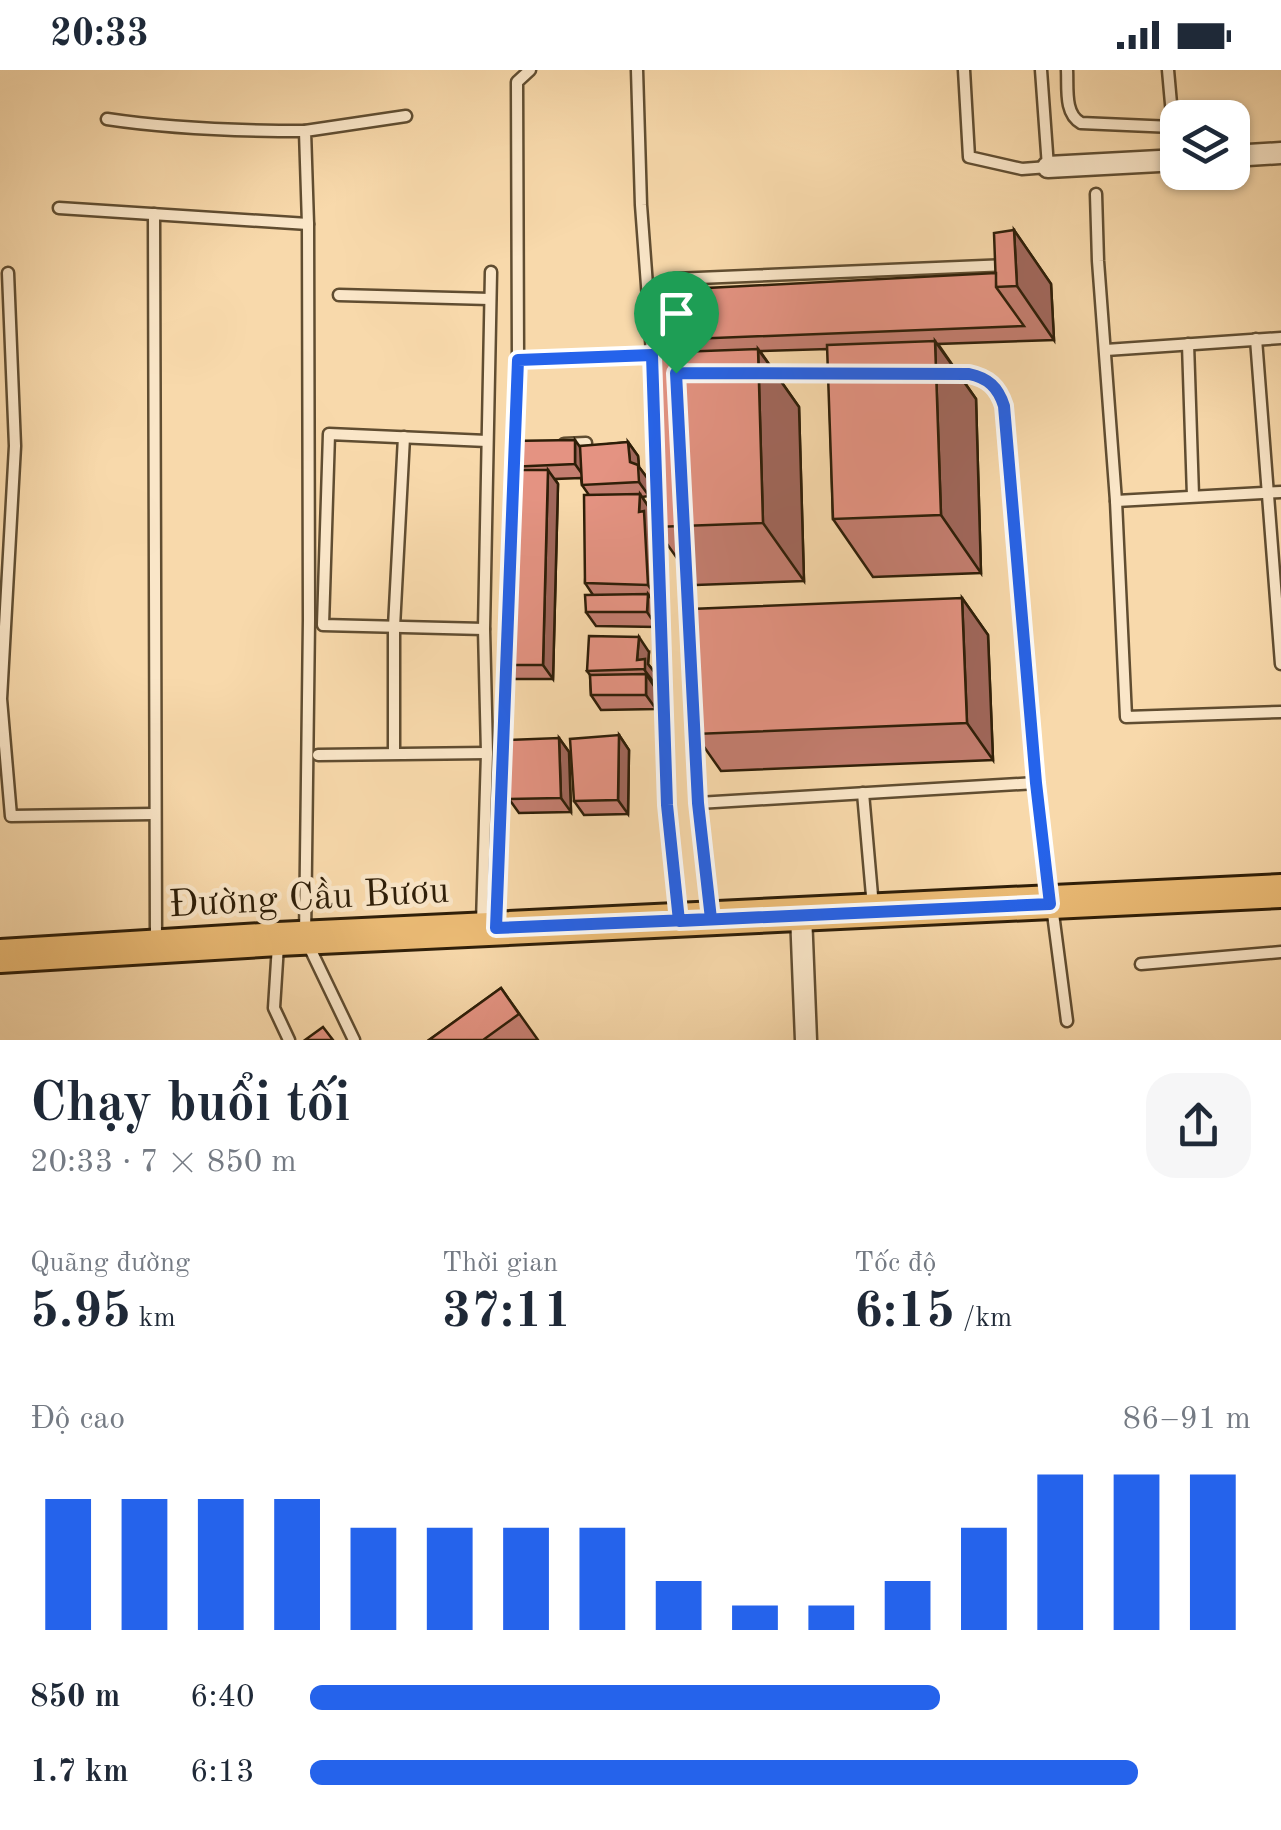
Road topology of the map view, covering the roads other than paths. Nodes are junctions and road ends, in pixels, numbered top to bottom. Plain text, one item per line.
1 (530, 70) edge
2 (637, 70) edge
3 (964, 70) edge
4 (1042, 70) edge
5 (1067, 70) edge
6 (1168, 70) edge
7 (1171, 100) edge
8 (406, 116) dead end
9 (107, 118) dead end
10 (1160, 126) edge
11 (304, 131) junction
12 (1281, 154) edge
13 (1250, 155) edge
14 (1160, 161) edge
15 (1048, 167) junction
16 (1096, 194) dead end
17 (59, 208) dead end
18 (154, 214) junction
19 (308, 224) junction
20 (1024, 264) dead end
21 (490, 272) dead end
22 (8, 274) dead end
23 (339, 294) dead end
24 (490, 298) junction
25 (1281, 338) edge
26 (1256, 339) junction
27 (1188, 344) junction
28 (1106, 350) junction
29 (652, 355) junction
30 (518, 360) junction
31 (676, 373) edge
32 (754, 373) edge
33 (852, 374) edge
34 (930, 374) edge
35 (654, 384) edge
36 (404, 437) junction
37 (488, 441) junction
38 (586, 443) edge
39 (550, 445) edge
40 (532, 446) edge
41 (514, 447) junction
42 (513, 466) edge
43 (1268, 492) junction
44 (1281, 492) edge
45 (1193, 496) junction
46 (658, 500) edge
47 (1116, 501) junction
48 (685, 549) edge
49 (394, 627) junction
50 (484, 630) junction
51 (508, 647) edge
52 (1281, 664) edge
53 (1281, 712) edge
54 (394, 753) junction
55 (487, 754) junction
56 (318, 755) dead end
57 (1036, 783) junction
58 (863, 793) junction
59 (698, 803) junction
60 (154, 814) junction
61 (5, 817) edge
62 (1281, 891) edge
63 (1050, 904) junction
64 (873, 910) junction
65 (800, 914) junction
66 (695, 920) junction
67 (489, 929) junction
68 (292, 938) junction
69 (156, 947) junction
70 (1281, 952) edge
71 (0, 956) edge
72 (1141, 964) dead end
73 (1067, 1022) dead end
74 (289, 1040) edge
75 (354, 1040) edge
76 (806, 1040) edge

1 - 30 lane
2 - 29 lane
3 - 15 lane
4 - 15 lane
5 - 10 lane
6 - 7 lane
8 - 11 lane
9 - 11 lane
11 - 19 lane
12 - 13 street
14 - 15 street
16 - 28 lane
17 - 18 lane
18 - 19 lane
18 - 60 lane
19 - 68 lane
20 - 31 lane
21 - 24 lane
22 - 61 lane
23 - 24 lane
24 - 37 lane
25 - 26 lane
26 - 27 lane
26 - 43 lane
27 - 28 lane
27 - 45 lane
28 - 47 lane
29 - 30 lane
29 - 35 lane
30 - 41 lane
32 - 33 lane
34 - 57 lane
36 - 37 lane
36 - 49 lane
36 - 49 lane
37 - 50 lane
38 - 39 lane
40 - 41 lane
41 - 42 lane
43 - 44 lane
43 - 45 lane
43 - 52 lane
45 - 47 lane
46 - 66 lane
47 - 53 lane
48 - 59 lane
49 - 50 lane
49 - 54 lane
50 - 55 lane
51 - 67 lane
54 - 55 lane
54 - 56 lane
55 - 67 lane
57 - 58 lane
57 - 63 lane
58 - 59 lane
58 - 64 lane
59 - 66 lane
60 - 61 lane
60 - 69 lane
62 - 63 main road, Đường Cầu Bươu
63 - 64 main road, Đường Cầu Bươu
63 - 73 lane
64 - 65 main road, Đường Cầu Bươu
65 - 66 main road, Đường Cầu Bươu
65 - 76 street
66 - 67 main road, Đường Cầu Bươu
67 - 68 main road, Đường Cầu Bươu
68 - 69 main road, Đường Cầu Bươu
68 - 74 lane
68 - 75 lane
69 - 71 main road, Đường Cầu Bươu
70 - 72 lane

